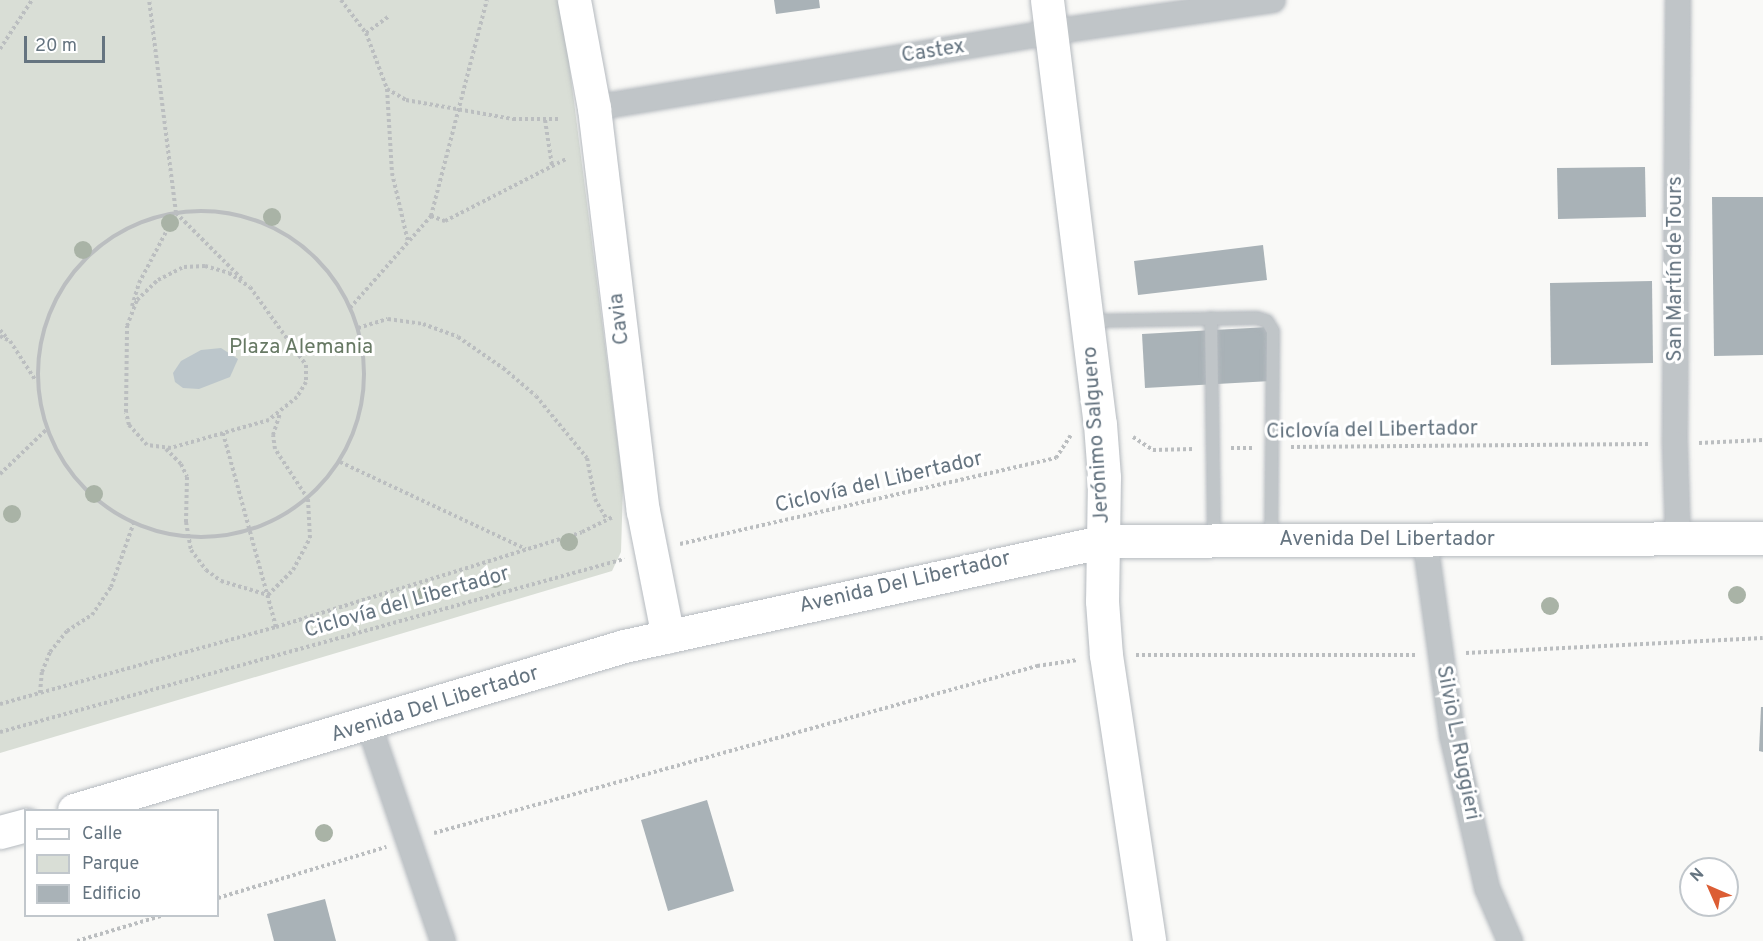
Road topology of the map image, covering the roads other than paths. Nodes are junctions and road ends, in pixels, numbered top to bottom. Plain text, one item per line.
1 (574, 0) edge
2 (1047, 0) edge
3 (1273, 0) edge
4 (1678, 0) edge
5 (1052, 32) junction
6 (594, 108) junction
7 (1211, 318) junction
8 (1087, 321) junction
9 (1678, 538) junction
10 (1763, 538) edge
11 (1271, 540) junction
12 (1425, 540) junction
13 (1104, 541) junction
14 (1214, 541) junction
15 (668, 637) junction
16 (369, 725) junction
17 (77, 809) edge
18 (24, 826) edge
19 (0, 832) edge
20 (443, 941) edge
21 (1149, 941) edge
22 (1510, 941) edge

1 - 6 main road, Cavia
2 - 5 main road, Jerónimo Salguero
3 - 5 street, Castex
4 - 9 street, San Martín de Tours
5 - 6 street, Castex
5 - 8 main road, Jerónimo Salguero
6 - 15 main road, Cavia
7 - 8 lane
7 - 11 lane
7 - 14 lane
8 - 13 main road, Jerónimo Salguero
9 - 10 main road, Avenida Del Libertador
9 - 12 main road, Avenida Del Libertador
11 - 12 main road, Avenida Del Libertador
11 - 14 main road, Avenida Del Libertador
12 - 22 street, Silvio L. Ruggieri
13 - 14 main road, Avenida Del Libertador
13 - 15 main road, Avenida Del Libertador
13 - 21 main road, Jerónimo Salguero
15 - 16 main road, Avenida Del Libertador
16 - 17 main road, Avenida Del Libertador
16 - 20 street
18 - 19 main road

